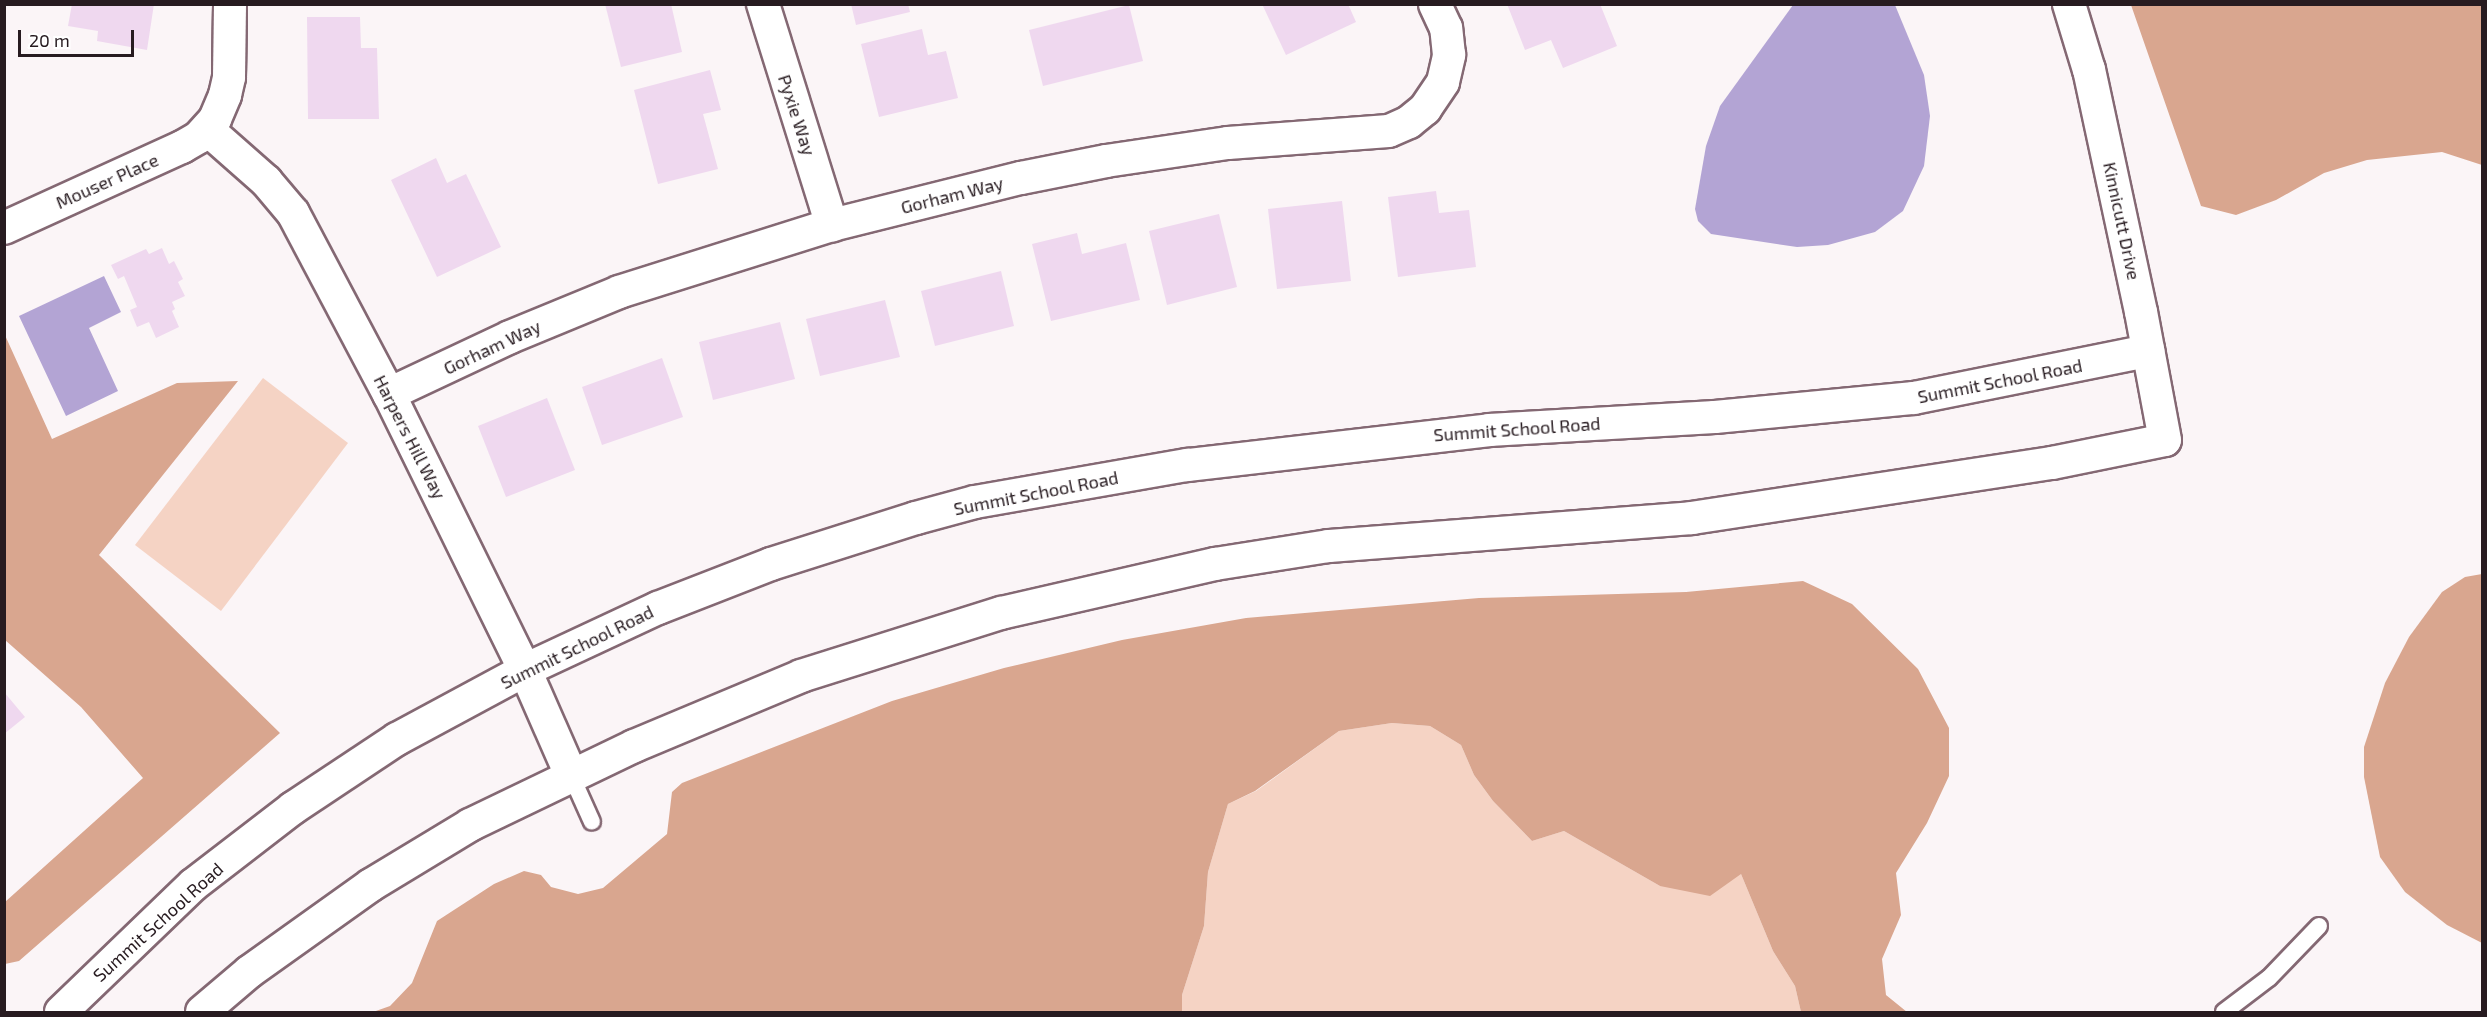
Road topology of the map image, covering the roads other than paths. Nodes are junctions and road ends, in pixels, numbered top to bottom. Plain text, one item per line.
1 (230, 4) edge
2 (763, 4) edge
3 (1435, 4) edge
4 (2069, 4) edge
5 (207, 129) junction
6 (832, 225) junction
7 (4, 228) edge
8 (2148, 351) junction
9 (390, 394) junction
10 (525, 670) junction
11 (571, 775) junction
12 (592, 822) dead end
13 (2319, 926) dead end
14 (61, 1012) edge
15 (202, 1012) edge
16 (2224, 1012) edge

1 - 5 street
2 - 6 street, Pyxie Way
3 - 6 street, Gorham Way
4 - 8 street, Kinnicutt Drive
5 - 7 street, Mouser Place
5 - 9 street, Harpers Hill Way
6 - 9 street, Gorham Way
8 - 10 street, Summit School Road
8 - 11 street, Kinnicutt Drive
9 - 10 street, Harpers Hill Way
10 - 11 street, Harpers Hill Way
10 - 14 street, Summit School Road
11 - 12 lane
11 - 15 street
13 - 16 lane

